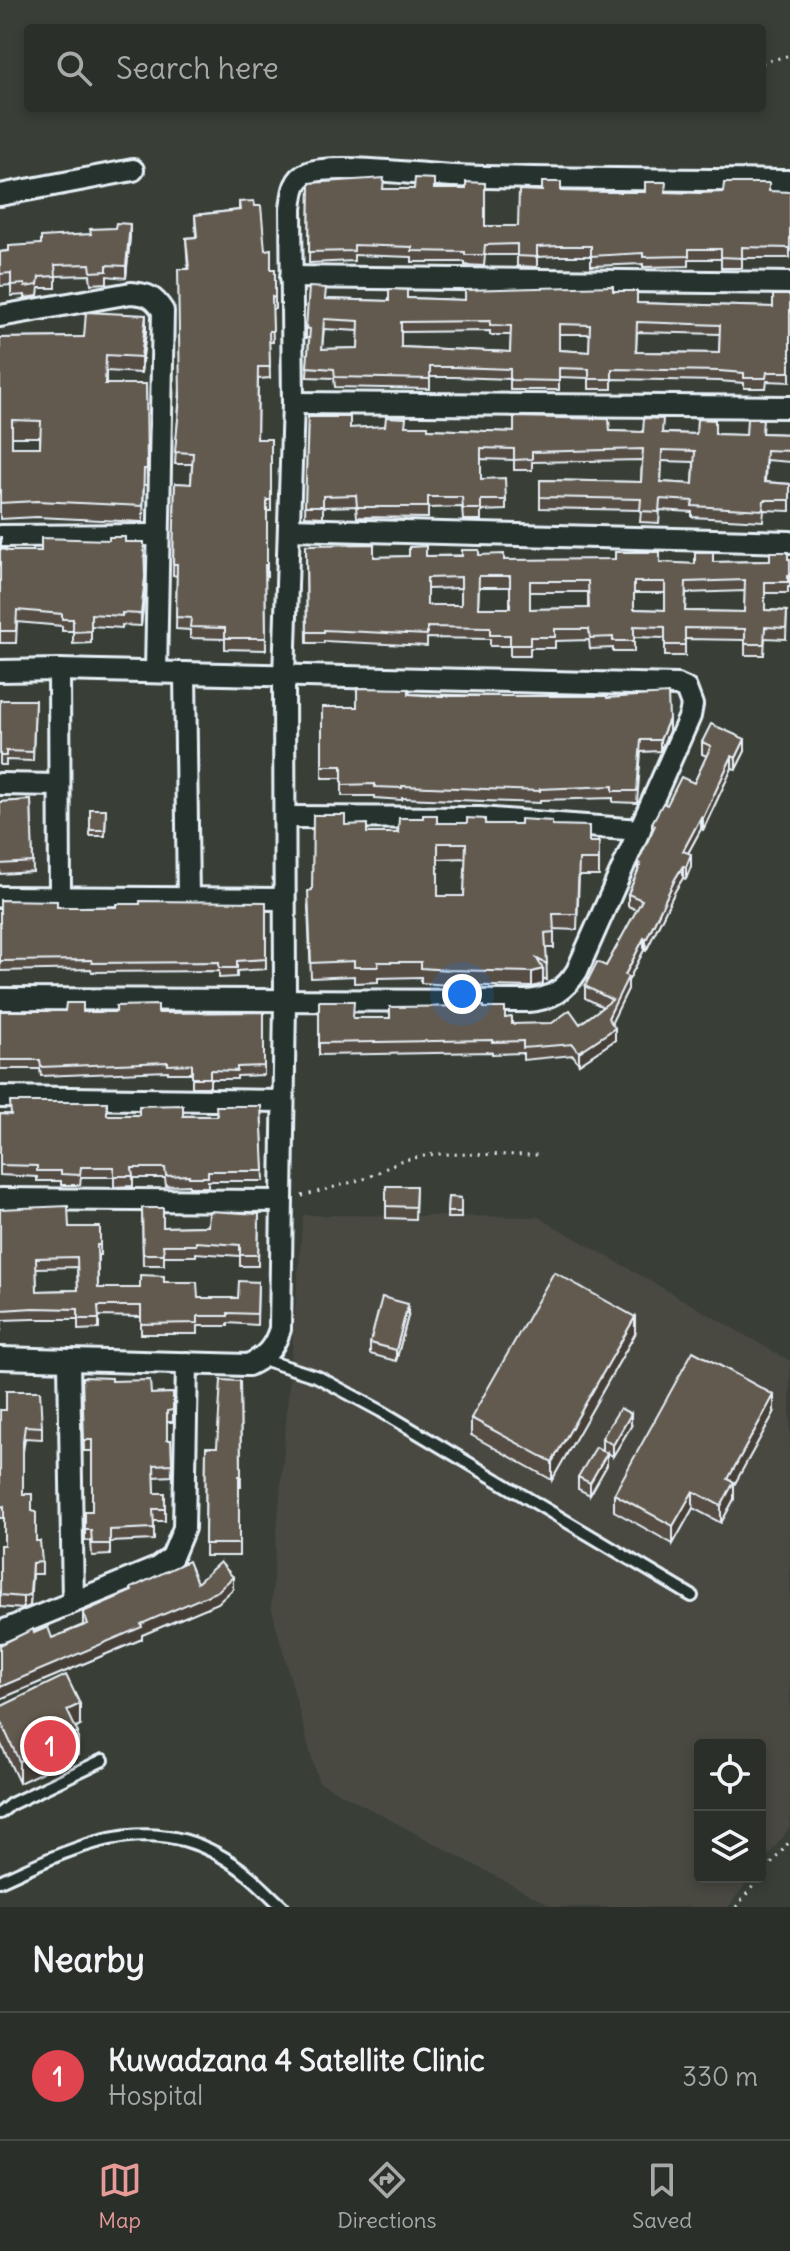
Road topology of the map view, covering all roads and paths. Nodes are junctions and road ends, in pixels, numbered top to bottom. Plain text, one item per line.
1 (790, 55) edge
2 (766, 62) edge
3 (133, 170) dead end
4 (790, 181) edge
5 (0, 195) edge
6 (291, 277) junction
7 (790, 283) edge
8 (0, 316) edge
9 (293, 403) junction
10 (790, 407) edge
11 (289, 529) junction
12 (157, 535) junction
13 (0, 536) edge
14 (790, 542) edge
15 (59, 670) junction
16 (0, 671) edge
17 (156, 672) junction
18 (185, 673) junction
19 (284, 676) junction
20 (0, 784) edge
21 (59, 785) junction
22 (285, 817) junction
23 (640, 830) junction
24 (0, 897) edge
25 (60, 898) junction
26 (188, 899) junction
27 (283, 899) junction
28 (0, 999) edge
29 (285, 1002) junction
30 (0, 1097) edge
31 (282, 1101) junction
32 (539, 1155) dead end
33 (0, 1199) edge
34 (281, 1201) junction
35 (0, 1358) edge
36 (262, 1359) junction
37 (69, 1361) junction
38 (187, 1363) junction
39 (692, 1596) dead end
40 (73, 1601) junction
41 (0, 1632) edge
42 (103, 1760) dead end
43 (0, 1813) edge
44 (790, 1841) edge
45 (0, 1881) edge
46 (283, 1907) edge
47 (736, 1907) edge

1 - 2 path
3 - 5 street
4 - 6 street
6 - 7 street
6 - 9 street
8 - 12 street
9 - 10 street
9 - 11 street
11 - 14 street
11 - 19 street
12 - 13 street
12 - 17 street
15 - 16 street
15 - 17 street
15 - 21 street
17 - 18 street
18 - 19 street
18 - 26 street
19 - 22 street
19 - 23 street
20 - 21 street
21 - 25 street
22 - 23 street
22 - 27 street
23 - 29 street
24 - 25 street
25 - 26 street
26 - 27 street
27 - 29 street
28 - 29 street
29 - 31 street
30 - 31 street
31 - 34 street
32 - 34 path
33 - 34 street
34 - 36 street
35 - 37 street
36 - 38 street
36 - 39 lane
37 - 38 street
37 - 40 street
38 - 40 street
40 - 41 street
42 - 43 lane
44 - 47 path
45 - 46 lane

